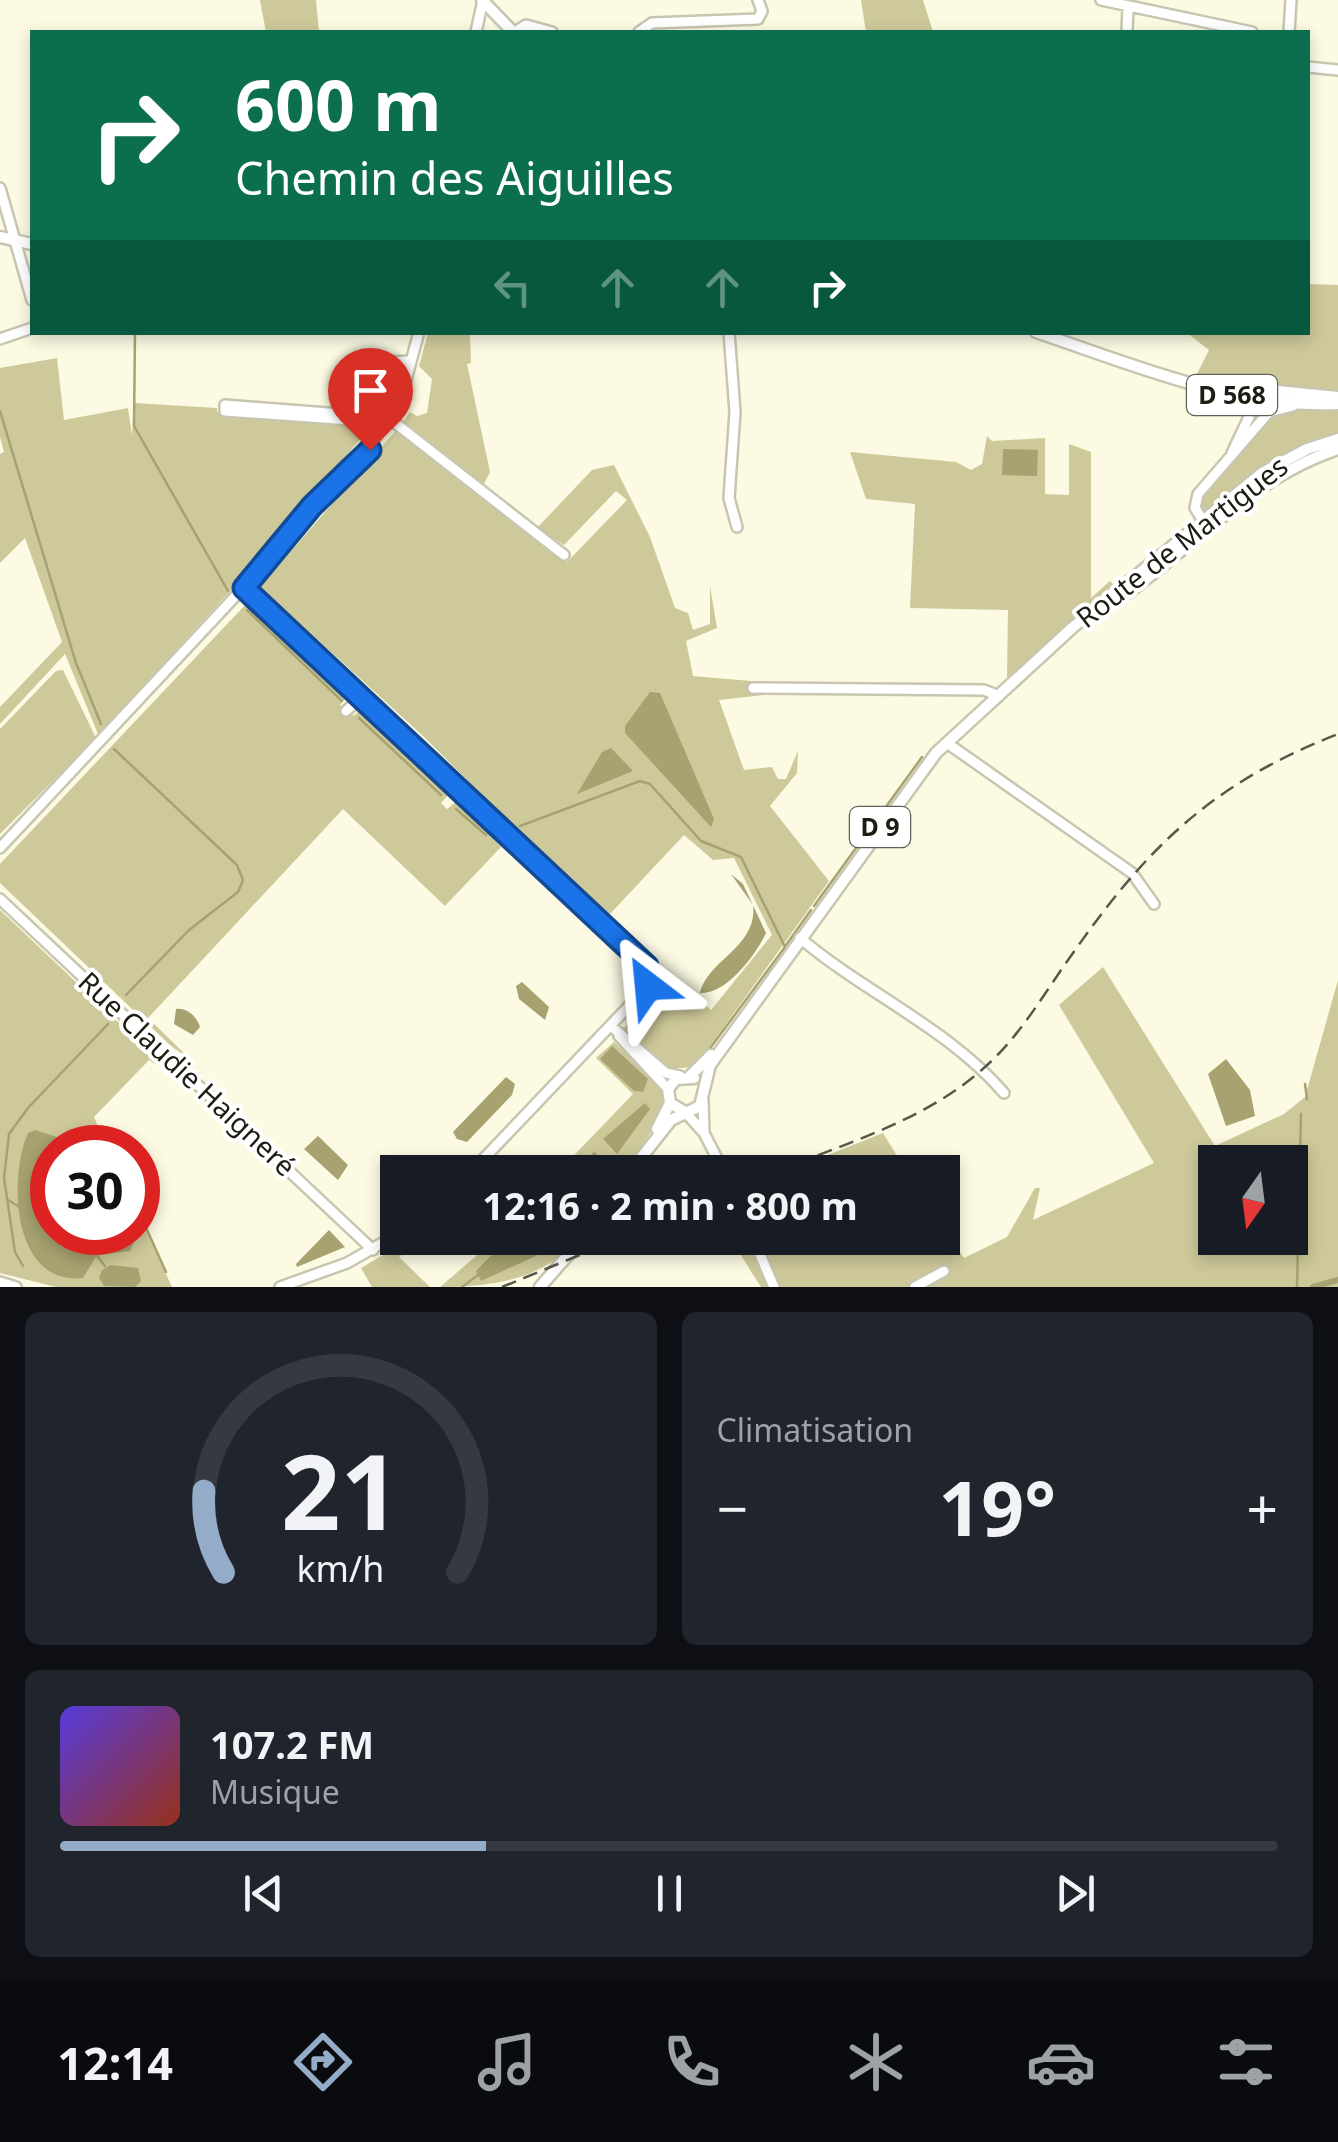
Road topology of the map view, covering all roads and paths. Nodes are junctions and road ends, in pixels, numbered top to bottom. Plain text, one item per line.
1 (483, 0) edge
2 (758, 0) edge
3 (1101, 0) edge
4 (1291, 0) edge
5 (1128, 6) junction
6 (476, 30) edge
7 (512, 30) edge
8 (517, 30) edge
9 (545, 30) edge
10 (642, 30) edge
11 (1127, 30) edge
12 (1242, 30) edge
13 (1290, 30) edge
14 (1310, 67) edge
15 (1338, 70) edge
16 (0, 188) edge
17 (0, 237) edge
18 (14, 240) junction
19 (30, 244) edge
20 (30, 293) edge
21 (30, 329) edge
22 (418, 335) edge
23 (728, 335) edge
24 (1042, 335) edge
25 (0, 339) edge
26 (408, 362) junction
27 (1130, 362) junction
28 (1220, 392) junction
29 (1338, 400) edge
30 (1310, 404) junction
31 (390, 419) junction
32 (365, 421) junction
33 (380, 430) junction
34 (1338, 439) edge
35 (1338, 449) edge
36 (1232, 453) junction
37 (1205, 521) junction
38 (737, 527) dead end
39 (1202, 537) junction
40 (564, 555) dead end
41 (244, 588) junction
42 (1036, 662) junction
43 (753, 688) dead end
44 (363, 696) junction
45 (999, 696) junction
46 (346, 710) dead end
47 (947, 743) junction
48 (0, 848) edge
49 (0, 899) edge
50 (1154, 904) dead end
51 (800, 938) junction
52 (746, 1012) junction
53 (611, 1026) junction
54 (686, 1076) junction
55 (668, 1089) junction
56 (1004, 1093) dead end
57 (703, 1096) junction
58 (670, 1103) junction
59 (685, 1112) junction
60 (704, 1133) junction
61 (487, 1155) edge
62 (640, 1155) edge
63 (643, 1155) edge
64 (715, 1155) edge
65 (380, 1246) edge
66 (373, 1250) junction
67 (567, 1255) edge
68 (761, 1255) edge
69 (944, 1271) dead end
70 (0, 1282) edge
71 (16, 1287) edge
72 (280, 1287) edge
73 (540, 1287) edge
74 (774, 1287) edge
75 (915, 1287) edge

1 - 6 street
1 - 7 main road
2 - 10 street
3 - 5 street
4 - 13 street
5 - 11 street
5 - 12 street
8 - 9 street
14 - 15 street
16 - 18 street
17 - 18 main road
18 - 19 main road
18 - 20 street
21 - 25 street
22 - 26 street
23 - 38 street
24 - 27 main road, D 568
26 - 31 street
26 - 32 street
27 - 28 main road, D 568
27 - 29 main road, D 568
28 - 30 main road, D 568
28 - 36 street
29 - 30 main road, D 568
30 - 36 street
31 - 33 street
31 - 40 street
32 - 32 street
32 - 33 street
33 - 41 street
34 - 37 main road, Route de Martigues / D 9
35 - 39 main road, Route de Martigues / D 9
36 - 37 street
37 - 39 street
37 - 42 main road, Route de Martigues / D 9
39 - 42 main road, Route de Martigues / D 9
41 - 44 street
41 - 48 street
42 - 45 main road, Route de Martigues / D 9
43 - 45 street
44 - 46 street
44 - 53 street
45 - 47 main road, Route de Martigues / D 9
47 - 50 street
47 - 51 main road, Route de Martigues / D 9
49 - 66 street, Rue Claudie Haigneré
51 - 52 main road, Route de Martigues / D 9
51 - 56 street
52 - 54 main road, Route de Martigues / D 9
52 - 57 main road, Route de Martigues / D 9
53 - 54 street
53 - 55 street
53 - 61 street
54 - 55 main road, Route de Martigues
54 - 57 main road
55 - 58 main road
57 - 59 main road
57 - 60 street
58 - 59 main road
58 - 62 main road
59 - 60 street
59 - 63 main road
60 - 64 street
65 - 66 street
66 - 72 street
67 - 73 main road
68 - 74 street
69 - 75 street
70 - 71 street

